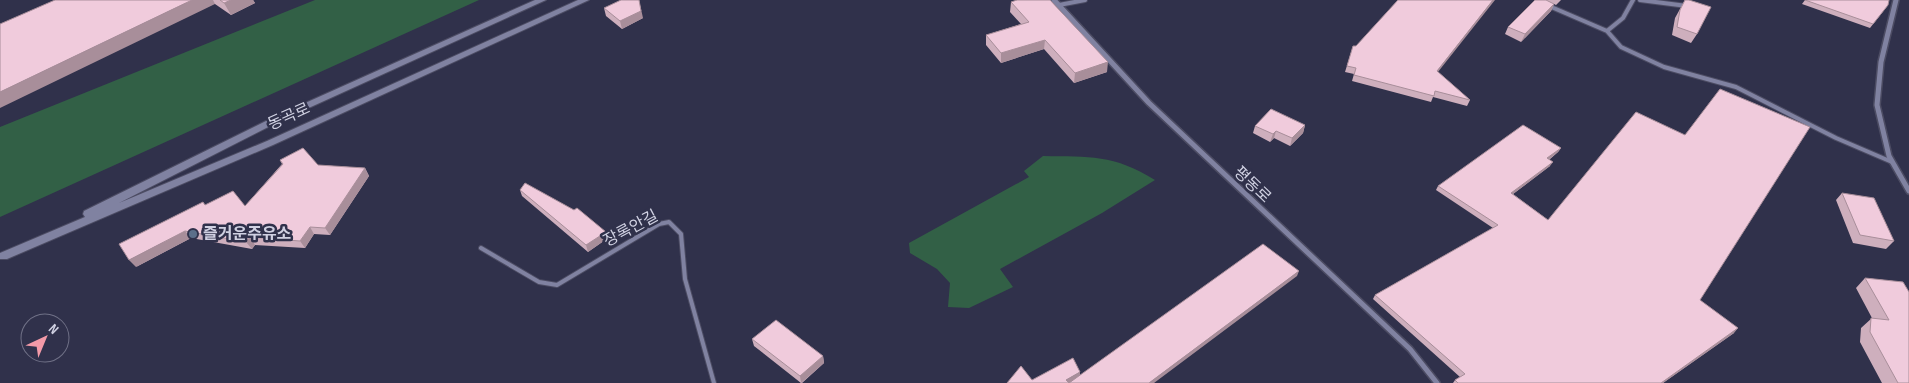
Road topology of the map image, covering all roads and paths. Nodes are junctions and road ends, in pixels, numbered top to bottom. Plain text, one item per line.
1 (542, 0) edge
2 (585, 0) edge
3 (1054, 0) edge
4 (1085, 0) edge
5 (1634, 0) edge
6 (1640, 0) edge
7 (1896, 0) edge
8 (1059, 5) junction
9 (1545, 5) edge
10 (1692, 6) edge
11 (1607, 31) junction
12 (1893, 162) junction
13 (1909, 191) edge
14 (481, 248) dead end
15 (1, 257) edge
16 (714, 383) edge
17 (1437, 383) edge

1 - 15 main road, 동곡로
2 - 15 main road, 동곡로
3 - 8 street, 평동로
4 - 8 lane
5 - 11 lane
6 - 10 lane
7 - 12 street
8 - 17 street, 평동로
9 - 11 lane
11 - 12 lane
12 - 13 street
14 - 16 lane, 장록안길

